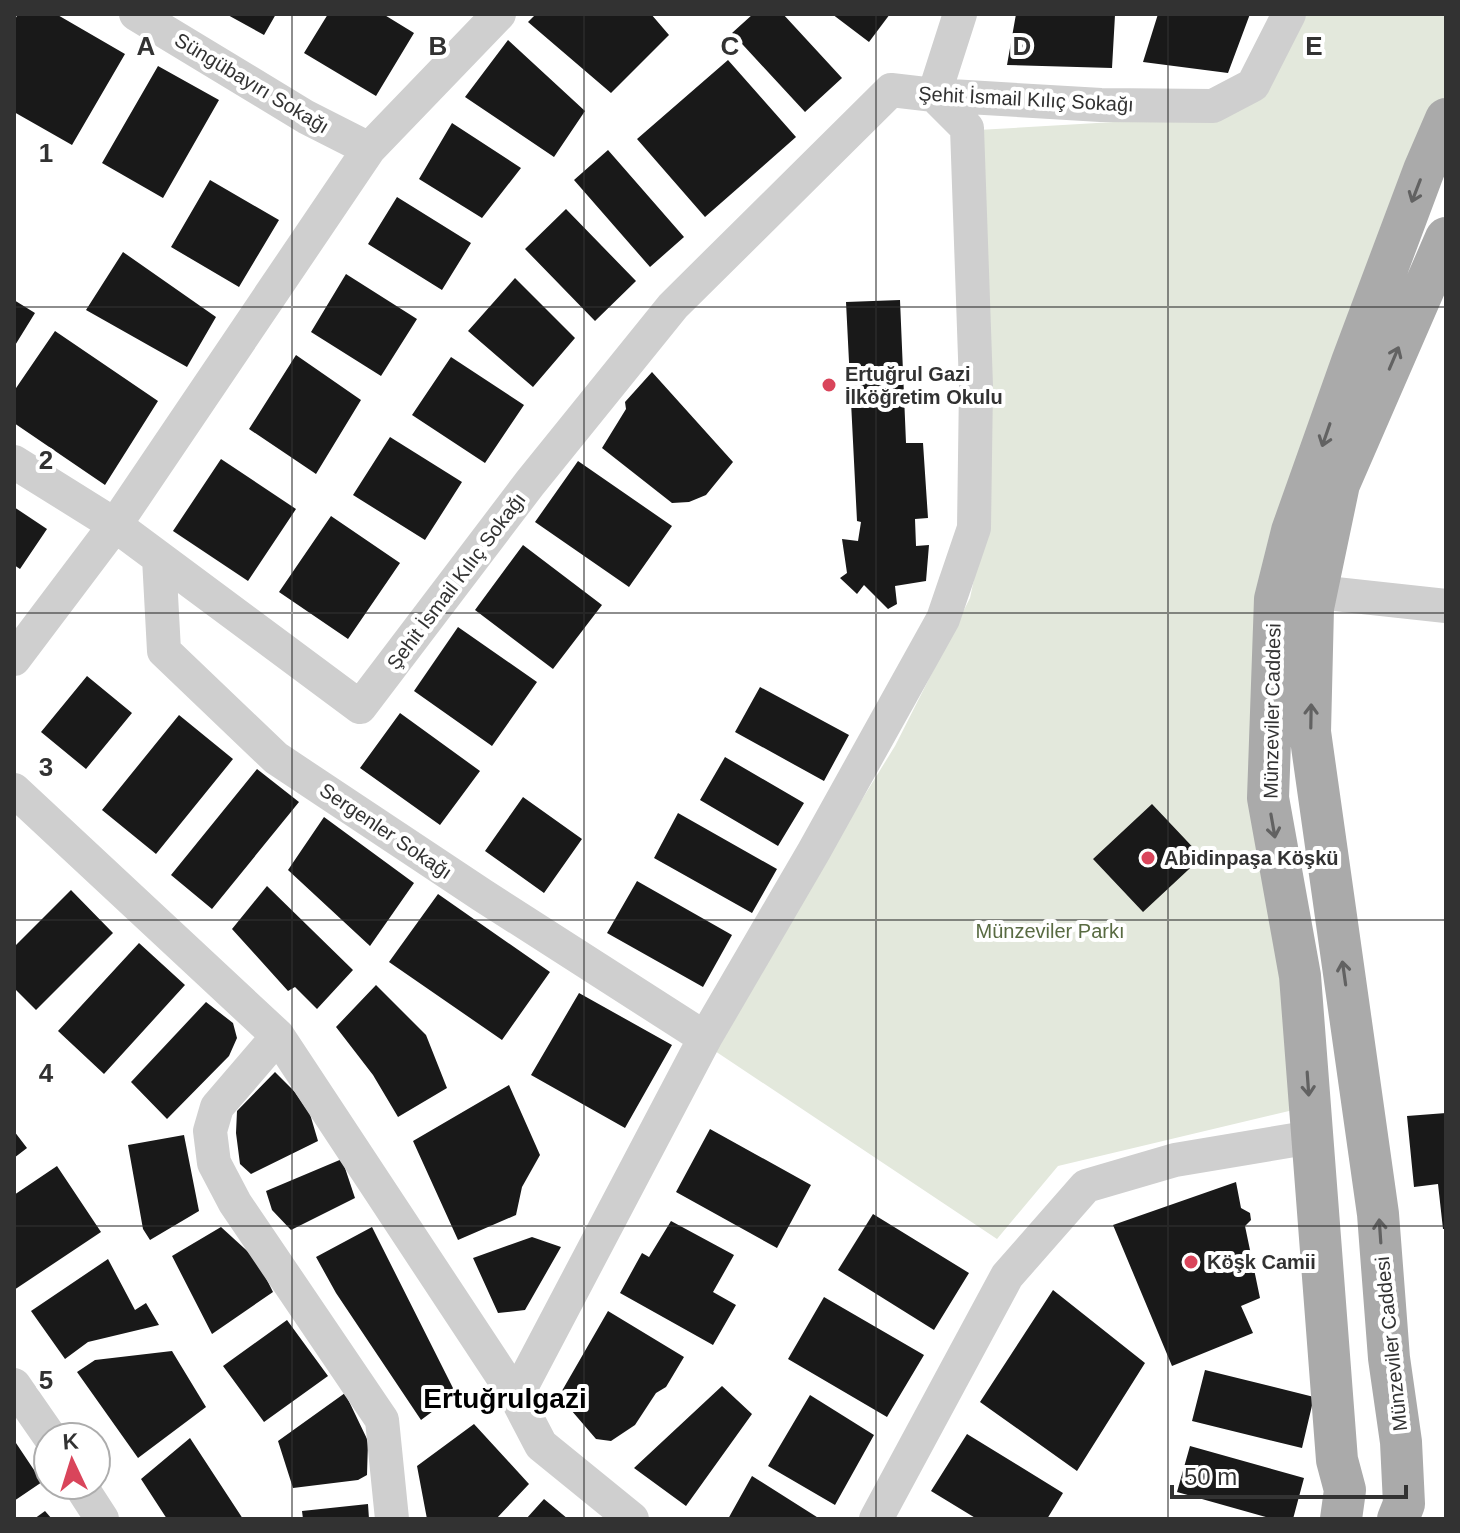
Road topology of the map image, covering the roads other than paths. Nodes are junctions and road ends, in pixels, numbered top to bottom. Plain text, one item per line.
1 (136, 14) edge
2 (499, 14) edge
3 (960, 14) edge
4 (1289, 14) edge
5 (934, 95) junction
6 (1446, 119) edge
7 (369, 149) junction
8 (1446, 238) edge
9 (14, 462) edge
10 (115, 525) junction
11 (159, 558) junction
12 (1317, 592) junction
13 (1446, 606) edge
14 (14, 659) edge
15 (14, 790) edge
16 (278, 1036) junction
17 (705, 1038) junction
18 (1312, 1137) junction
19 (14, 1385) edge
20 (516, 1397) junction
21 (39, 1421) edge
22 (90, 1501) edge
23 (1349, 1509) edge
24 (1404, 1514) edge
25 (102, 1519) edge
26 (392, 1519) edge
27 (632, 1519) edge
28 (876, 1519) edge

1 - 7 street, Süngübayırı Sokağı
2 - 7 street
3 - 5 street
4 - 5 street, Şehit İsmail Kılıç Sokağı
5 - 11 street, Şehit İsmail Kılıç Sokağı
5 - 17 street
6 -> 18 main road, Münzeviler Caddesi
7 - 10 street
12 -> 8 main road, Münzeviler Caddesi
9 - 10 street, Şehit İsmail Kılıç Sokağı
10 - 11 street, Şehit İsmail Kılıç Sokağı
10 - 14 street
11 - 17 street, Sergenler Sokağı
12 - 13 street
24 -> 12 main road, Münzeviler Caddesi
15 - 16 street
16 - 20 street
16 - 26 street
17 - 20 street
18 - 23 main road, Münzeviler Caddesi
18 - 28 street
19 - 21 street
20 - 27 street
22 - 25 street
23 - 24 main road

